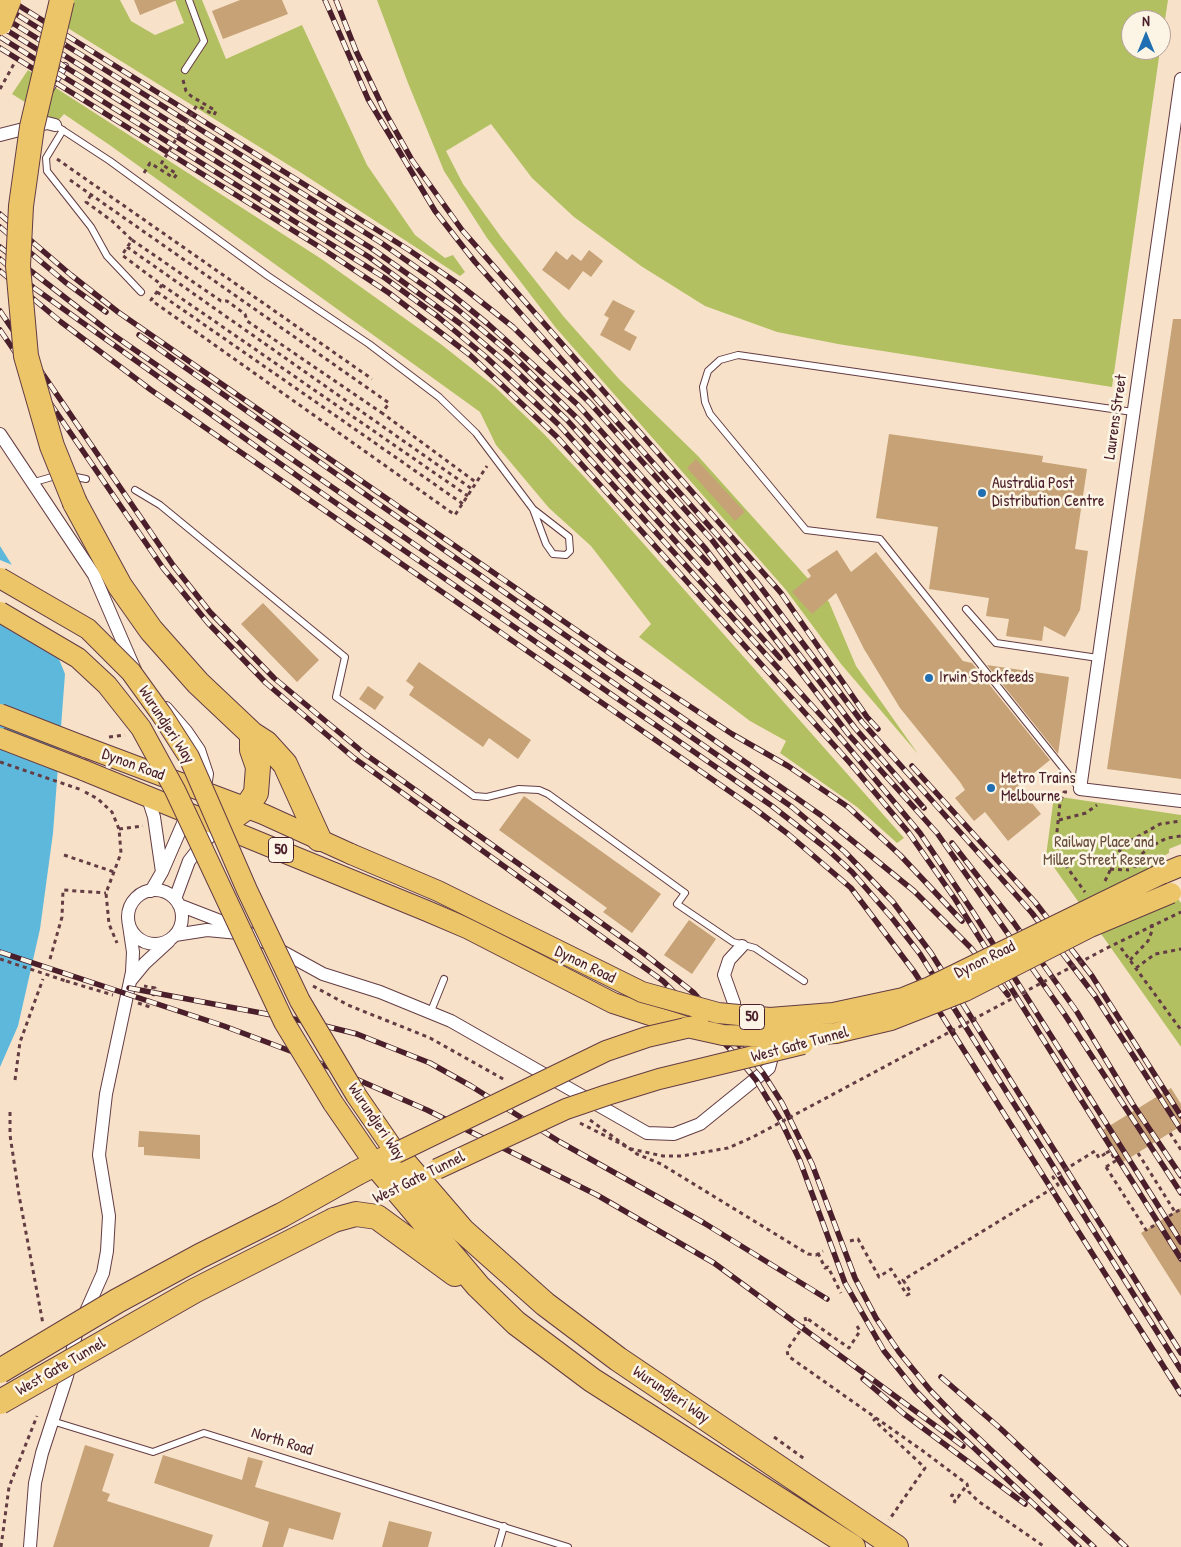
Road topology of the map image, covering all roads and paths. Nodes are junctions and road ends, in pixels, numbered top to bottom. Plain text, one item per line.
1 (9, 0) edge
2 (62, 0) edge
3 (189, 0) edge
4 (0, 23) edge
5 (15, 62) dead end
6 (65, 66) dead end
7 (185, 70) joint
8 (1181, 79) edge
9 (0, 89) edge
10 (59, 127) junction
11 (17, 129) junction
12 (0, 135) edge
13 (54, 157) dead end
14 (152, 165) dead end
15 (63, 175) dead end
16 (91, 195) junction
17 (132, 240) junction
18 (127, 247) junction
19 (162, 285) junction
20 (141, 292) dead end
21 (157, 292) junction
22 (372, 379) dead end
23 (1134, 412) junction
24 (382, 413) junction
25 (0, 434) edge
26 (482, 460) dead end
27 (86, 479) dead end
28 (31, 483) junction
29 (477, 483) junction
30 (135, 490) dead end
31 (472, 490) junction
32 (468, 496) junction
33 (463, 504) junction
34 (533, 509) junction
35 (0, 578) edge
36 (966, 609) dead end
37 (0, 612) edge
38 (1098, 658) junction
39 (0, 714) edge
40 (252, 734) junction
41 (0, 738) edge
42 (0, 762) edge
43 (1080, 789) junction
44 (82, 790) dead end
45 (202, 792) junction
46 (1064, 792) dead end
47 (1103, 792) junction
48 (147, 795) junction
49 (1181, 801) edge
50 (246, 808) junction
51 (188, 812) junction
52 (1058, 820) junction
53 (1181, 821) edge
54 (155, 825) junction
55 (221, 826) junction
56 (119, 829) dead end
57 (1181, 836) edge
58 (319, 839) junction
59 (64, 855) dead end
60 (1181, 866) edge
61 (114, 872) dead end
62 (162, 872) junction
63 (151, 891) junction
64 (1176, 891) edge
65 (106, 893) dead end
66 (1086, 895) dead end
67 (177, 902) junction
68 (1181, 912) edge
69 (1152, 921) dead end
70 (129, 925) junction
71 (173, 936) junction
72 (258, 939) junction
73 (1118, 943) dead end
74 (742, 946) junction
75 (1121, 948) dead end
76 (1181, 949) edge
77 (0, 959) edge
78 (50, 959) dead end
79 (1130, 960) junction
80 (1136, 968) junction
81 (43, 979) dead end
82 (444, 979) dead end
83 (131, 980) junction
84 (66, 981) dead end
85 (804, 981) dead end
86 (734, 1003) dead end
87 (431, 1011) junction
88 (770, 1018) junction
89 (868, 1026) junction
90 (686, 1027) junction
91 (1181, 1030) edge
92 (772, 1057) dead end
93 (15, 1080) dead end
94 (587, 1118) dead end
95 (1170, 1133) dead end
96 (1181, 1150) edge
97 (396, 1153) junction
98 (1138, 1153) dead end
99 (375, 1164) junction
100 (416, 1179) junction
101 (395, 1189) junction
102 (1181, 1209) edge
103 (1175, 1212) junction
104 (1169, 1216) dead end
105 (334, 1220) junction
106 (1155, 1225) dead end
107 (850, 1241) dead end
108 (823, 1251) dead end
109 (818, 1253) junction
110 (840, 1293) dead end
111 (491, 1300) junction
112 (857, 1326) dead end
113 (0, 1371) edge
114 (0, 1402) edge
115 (875, 1419) junction
116 (52, 1421) junction
117 (774, 1437) dead end
118 (812, 1465) dead end
119 (967, 1484) junction
120 (954, 1503) dead end
121 (880, 1515) dead end
122 (504, 1526) junction
123 (30, 1547) edge
124 (498, 1547) edge
125 (568, 1547) edge
126 (853, 1547) edge
127 (896, 1547) edge
128 (1045, 1547) edge

1 - 4 highway, bridge
2 - 40 highway, bridge
3 - 7 lane
5 - 9 path
6 - 11 lane
7 - 14 path, bridge
8 - 23 street, Laurens Street
10 - 11 street
10 - 20 lane
10 - 34 lane
11 - 12 street
13 - 22 path
15 - 16 path
16 - 17 path
16 - 24 path
17 - 18 path
17 - 24 path
18 - 19 path
18 - 31 path
19 - 21 path
19 - 32 path
21 - 33 path
21 - 33 path
23 - 38 street, Laurens Street
23 - 43 lane
24 - 29 path
25 - 28 street
26 - 29 path
27 - 28 lane
28 - 45 street
29 - 31 path
30 - 74 lane
31 - 32 path
32 - 33 path
34 - 34 lane
35 - 97 main road, Wurundjeri Way, bridge
36 - 38 lane
37 - 99 main road, Wurundjeri Way, bridge
38 - 43 street, Laurens Street
39 - 45 main road, Dynon Road / 50, bridge
40 - 50 highway
40 - 58 highway
41 - 48 main road, Dynon Road / 50, bridge
42 - 44 path, bridge
43 - 47 street
45 - 50 main road, Dynon Road / 50
45 - 51 main road
46 - 52 path
47 - 49 street
47 - 52 path
48 - 51 main road, Dynon Road / 50
48 - 54 street
50 - 55 highway
50 - 58 main road, Dynon Road / 50
51 - 55 main road, Dynon Road / 50
51 - 62 street
52 - 66 path
53 - 57 path
54 - 56 path
54 - 62 street
55 - 67 street
55 - 90 main road, Dynon Road / 50
58 - 88 main road, Dynon Road / 50, bridge
59 - 61 path
60 - 88 main road, Dynon Road / 50, bridge
62 - 63 street
63 - 67 street
63 - 70 street
64 - 89 main road, Dynon Road / 50, bridge
65 - 78 path
67 - 71 street
67 - 72 street
68 - 73 path, bridge
69 - 79 path
70 - 71 street
70 - 83 street
71 - 72 street
71 - 83 street
72 - 87 street
74 - 85 lane
74 - 86 street
75 - 79 path
76 - 80 path
77 - 84 path, bridge
79 - 80 path
80 - 91 path
81 - 93 path
82 - 87 lane
83 - 116 street
87 - 92 street
88 - 90 main road, West Gate Tunnel, bridge
89 - 90 main road, Dynon Road / 50, bridge
89 - 100 main road, West Gate Tunnel, bridge
90 - 97 main road, West Gate Tunnel, bridge
94 - 109 path
95 - 96 path
97 - 99 highway, West Gate Tunnel
97 - 100 highway, Wurundjeri Way
98 - 103 path
99 - 101 highway, Wurundjeri Way
99 - 113 highway, West Gate Tunnel, bridge
100 - 101 highway, West Gate Tunnel
100 - 127 highway, Wurundjeri Way
101 - 105 highway, West Gate Tunnel
101 - 111 highway, Wurundjeri Way
102 - 103 path
103 - 104 path
105 - 111 highway
105 - 114 highway, West Gate Tunnel, bridge
106 - 107 path, bridge
108 - 109 path
109 - 110 path
111 - 126 highway, Wurundjeri Way
112 - 115 path
115 - 119 path
115 - 121 path
116 - 122 lane, North Road
116 - 123 street
117 - 118 path
119 - 120 path
119 - 128 path
122 - 124 lane
122 - 125 lane, North Road

